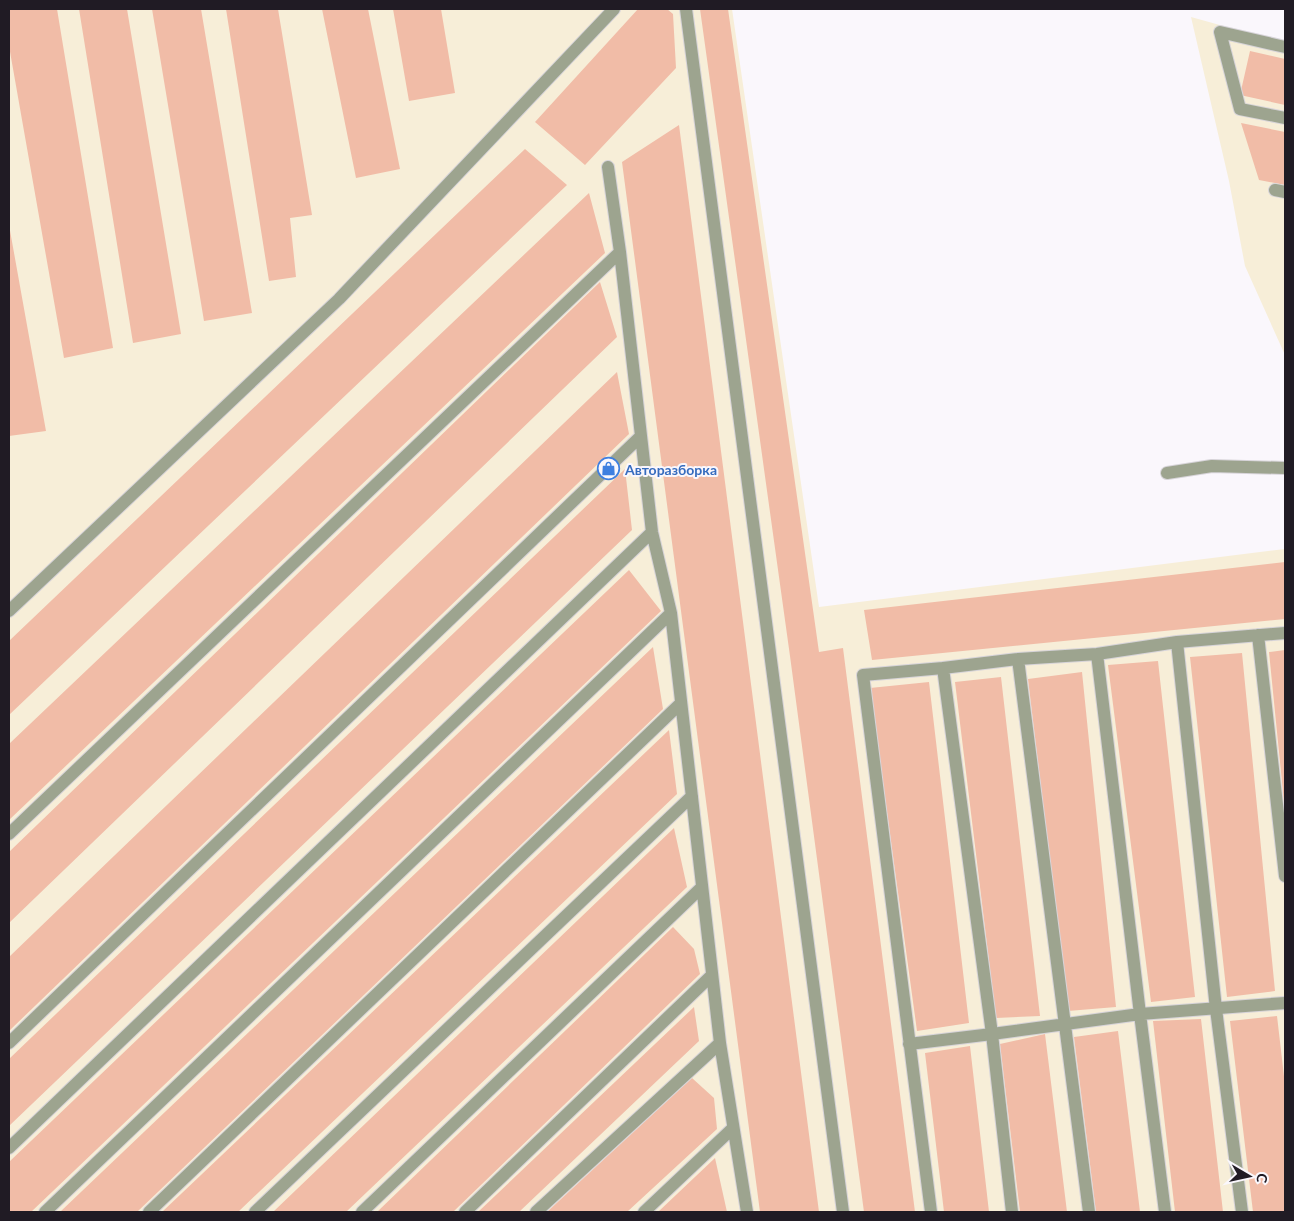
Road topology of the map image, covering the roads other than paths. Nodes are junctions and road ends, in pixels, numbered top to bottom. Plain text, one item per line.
1 (614, 9) edge
2 (686, 9) edge
3 (1285, 47) edge
4 (1285, 118) edge
5 (608, 167) dead end
6 (620, 252) junction
7 (641, 436) junction
8 (1285, 468) edge
9 (1167, 474) dead end
10 (652, 532) junction
11 (9, 611) edge
12 (671, 613) junction
13 (1285, 633) edge
14 (1258, 635) junction
15 (1177, 642) junction
16 (1097, 654) junction
17 (1018, 659) junction
18 (943, 668) junction
19 (681, 703) junction
20 (692, 796) junction
21 (9, 834) edge
22 (1285, 876) edge
23 (702, 887) junction
24 (712, 974) junction
25 (1285, 1003) edge
26 (1216, 1009) junction
27 (1140, 1014) junction
28 (1064, 1024) junction
29 (992, 1034) junction
30 (9, 1043) edge
31 (720, 1043) junction
32 (909, 1044) junction
33 (733, 1128) junction
34 (9, 1148) edge
35 (46, 1212) edge
36 (149, 1212) edge
37 (255, 1212) edge
38 (362, 1212) edge
39 (465, 1212) edge
40 (536, 1212) edge
41 (644, 1212) edge
42 (747, 1212) edge
43 (843, 1212) edge
44 (931, 1212) edge
45 (1012, 1212) edge
46 (1089, 1212) edge
47 (1165, 1212) edge
48 (1242, 1212) edge

1 - 11 lane
2 - 43 lane
3 - 4 lane
5 - 6 lane
6 - 7 lane
6 - 21 lane
7 - 10 lane
7 - 30 lane
8 - 9 lane
10 - 12 lane
10 - 34 lane
12 - 19 lane
12 - 35 lane
13 - 14 lane
14 - 15 lane
14 - 22 lane
15 - 16 lane
15 - 26 lane
16 - 17 lane
16 - 27 lane
17 - 18 lane
17 - 28 lane
18 - 29 lane
18 - 32 lane
19 - 20 lane
19 - 36 lane
20 - 23 lane
20 - 37 lane
23 - 24 lane
23 - 38 lane
24 - 31 lane
24 - 39 lane
25 - 26 lane
26 - 27 lane
26 - 48 lane
27 - 28 lane
27 - 47 lane
28 - 29 lane
28 - 46 lane
29 - 32 lane
29 - 45 lane
31 - 33 lane
31 - 40 lane
32 - 44 lane
33 - 41 lane
33 - 42 lane

